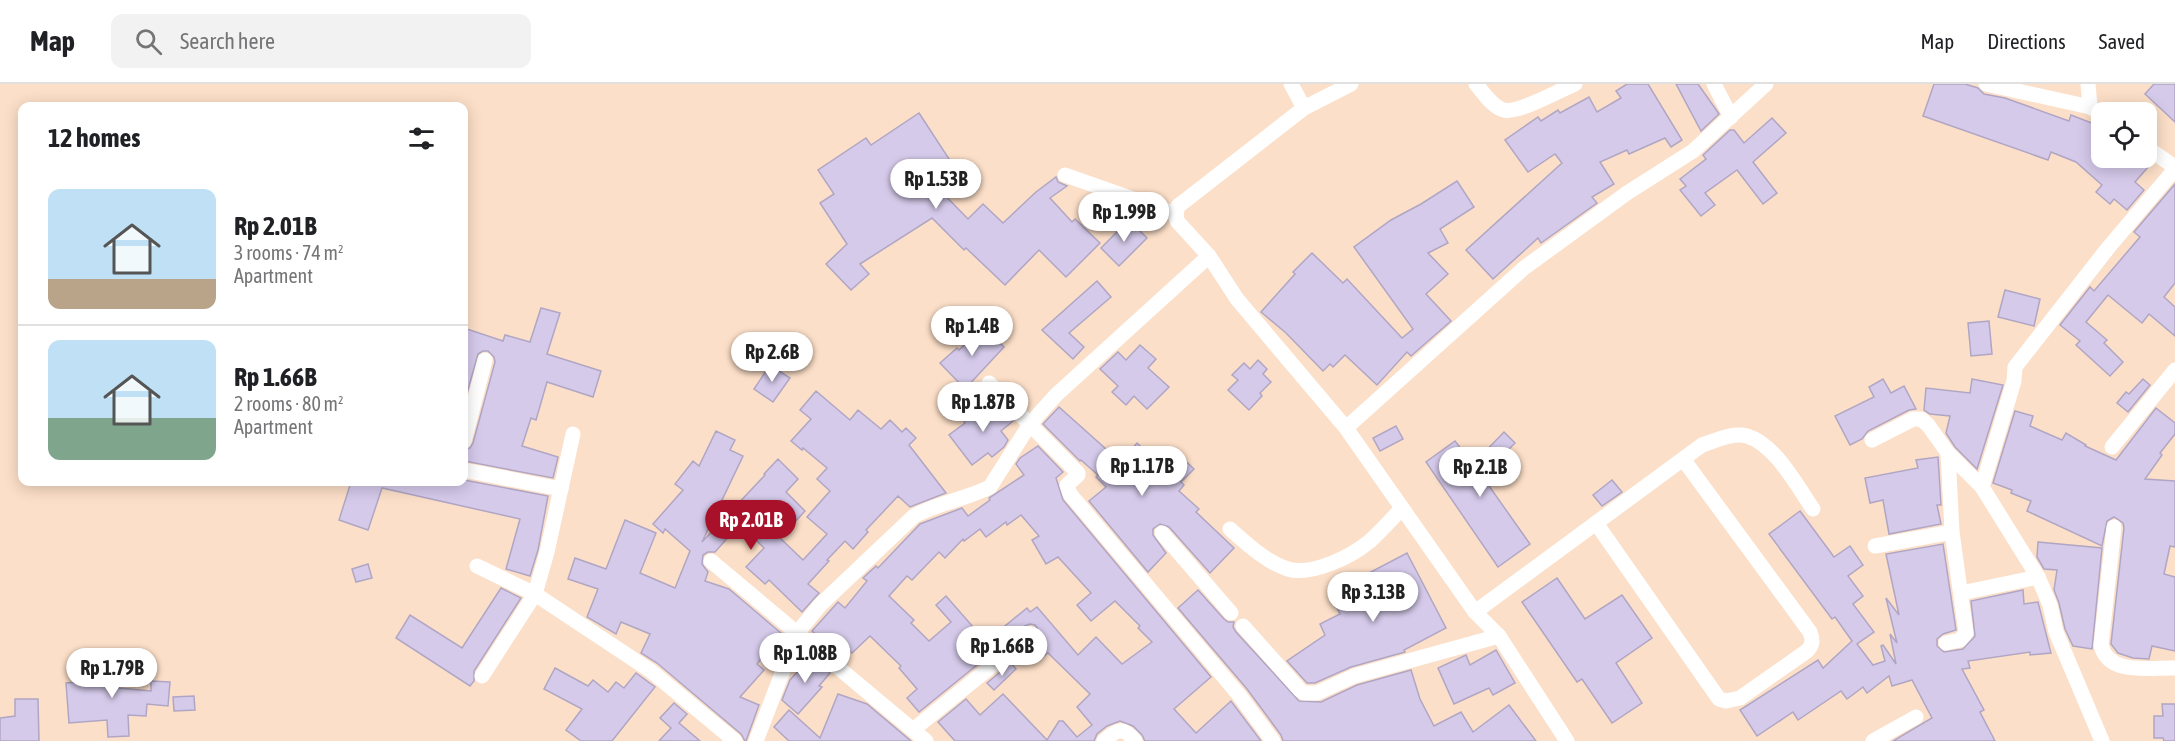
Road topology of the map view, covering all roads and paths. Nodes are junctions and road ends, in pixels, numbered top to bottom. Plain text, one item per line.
1 (1291, 84) edge
2 (1351, 84) edge
3 (1476, 84) edge
4 (1575, 84) edge
5 (1714, 84) edge
6 (1766, 84) edge
7 (1986, 84) edge
8 (2088, 84) edge
9 (2094, 102) edge
10 (1304, 108) junction
11 (2091, 109) edge
12 (1731, 117) junction
13 (2157, 155) edge
14 (2175, 168) edge
15 (1065, 175) dead end
16 (1176, 214) junction
17 (1209, 255) junction
18 (485, 360) dead end
19 (2175, 370) edge
20 (989, 383) dead end
21 (1030, 424) junction
22 (468, 426) edge
23 (1346, 428) junction
24 (573, 434) dead end
25 (1872, 440) dead end
26 (2112, 447) dead end
27 (1948, 453) junction
28 (1683, 459) junction
29 (468, 471) edge
30 (1982, 487) junction
31 (561, 489) junction
32 (1402, 508) junction
33 (1813, 508) dead end
34 (1596, 523) junction
35 (2114, 527) dead end
36 (1230, 529) dead end
37 (1953, 532) junction
38 (1162, 533) dead end
39 (1875, 546) dead end
40 (711, 561) dead end
41 (477, 566) dead end
42 (2038, 577) junction
43 (1961, 593) junction
44 (535, 594) junction
45 (1475, 612) junction
46 (1231, 613) dead end
47 (1243, 626) dead end
48 (798, 632) junction
49 (1031, 634) dead end
50 (1499, 636) junction
51 (1946, 643) dead end
52 (2175, 668) edge
53 (482, 676) dead end
54 (1916, 717) dead end
55 (914, 729) junction
56 (735, 741) edge
57 (756, 741) edge
58 (926, 741) edge
59 (1104, 741) edge
60 (1135, 741) edge
61 (1273, 741) edge
62 (1567, 741) edge
63 (1873, 741) edge
64 (2102, 741) edge

1 - 10 street
2 - 10 street
3 - 4 street
5 - 12 street
6 - 12 street
7 - 11 street
8 - 9 street
10 - 16 street
12 - 23 street
13 - 14 street
14 - 30 street
15 - 16 street
16 - 17 street
17 - 21 street
17 - 23 street
18 - 22 street
19 - 26 street
20 - 21 street
21 - 48 street
21 - 61 street
23 - 32 street
24 - 31 street
25 - 27 street
27 - 30 street
27 - 37 street
28 - 33 street
28 - 34 street
28 - 34 street
29 - 31 street
30 - 42 street
31 - 44 street
32 - 36 street
32 - 45 street
34 - 45 street
35 - 52 street
37 - 39 street
37 - 43 street
38 - 46 street
40 - 48 street
41 - 44 street
42 - 43 street
42 - 64 street
43 - 51 street
44 - 53 street
44 - 56 street
45 - 50 street
47 - 50 street
48 - 55 street
48 - 57 street
49 - 55 street
50 - 62 street
54 - 63 street
55 - 58 street
59 - 60 street

